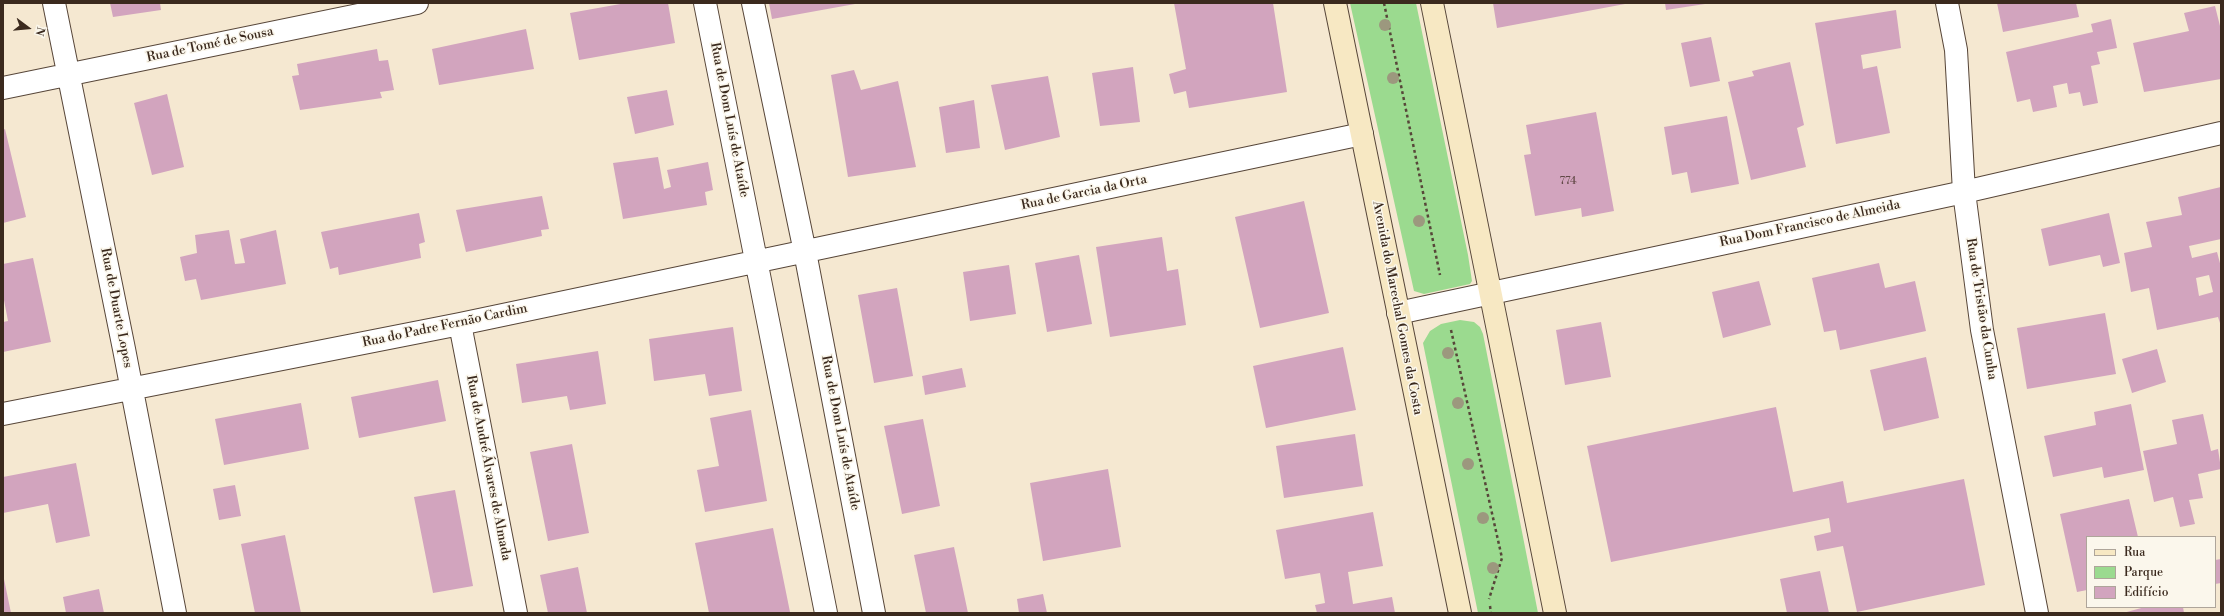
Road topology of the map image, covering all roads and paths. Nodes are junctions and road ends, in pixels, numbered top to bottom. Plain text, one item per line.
1 (54, 3) edge
2 (416, 3) edge
3 (706, 3) edge
4 (753, 3) edge
5 (1335, 3) edge
6 (1384, 3) edge
7 (1432, 3) edge
8 (1947, 3) edge
9 (69, 74) junction
10 (3, 88) edge
11 (2221, 133) edge
12 (1362, 134) junction
13 (1964, 192) junction
14 (805, 252) junction
15 (757, 261) junction
16 (1441, 278) dead end
17 (1490, 293) junction
18 (1398, 313) junction
19 (1450, 322) dead end
20 (460, 324) junction
21 (132, 388) junction
22 (3, 414) edge
23 (175, 613) edge
24 (516, 613) edge
25 (826, 613) edge
26 (874, 613) edge
27 (1460, 613) edge
28 (1492, 613) edge
29 (1555, 613) edge
30 (2037, 613) edge

1 - 9 street, Rua de Duarte Lopes
2 - 9 street, Rua de Tomé de Sousa
3 - 15 street, Rua de Dom Luís de Ataíde
4 - 14 street, Rua de Dom Luís de Ataíde
5 - 12 main road, Avenida do Marechal Gomes da Costa
6 - 16 path
7 - 17 main road
8 - 13 street, Rua de Tristão da Cunha
9 - 10 street, Rua de Tomé de Sousa
9 - 21 street, Rua de Duarte Lopes
11 - 13 street, Rua Dom Francisco de Almeida
12 - 14 street, Rua de Garcia da Orta
12 - 18 main road, Avenida do Marechal Gomes da Costa
13 - 17 street, Rua Dom Francisco de Almeida
13 - 30 street, Rua de Tristão da Cunha
14 - 15 street
14 - 26 street, Rua de Dom Luís de Ataíde
15 - 20 street, Rua do Padre Fernão Cardim
15 - 25 street, Rua de Dom Luís de Ataíde
17 - 18 street, Rua Dom Francisco de Almeida
17 - 29 main road
18 - 27 main road, Avenida do Marechal Gomes da Costa
19 - 28 path
20 - 21 street, Rua do Padre Fernão Cardim
20 - 24 street, Rua de André Álvares de Almada
21 - 22 street, Rua do Padre Fernão Cardim
21 - 23 street, Rua de Duarte Lopes

